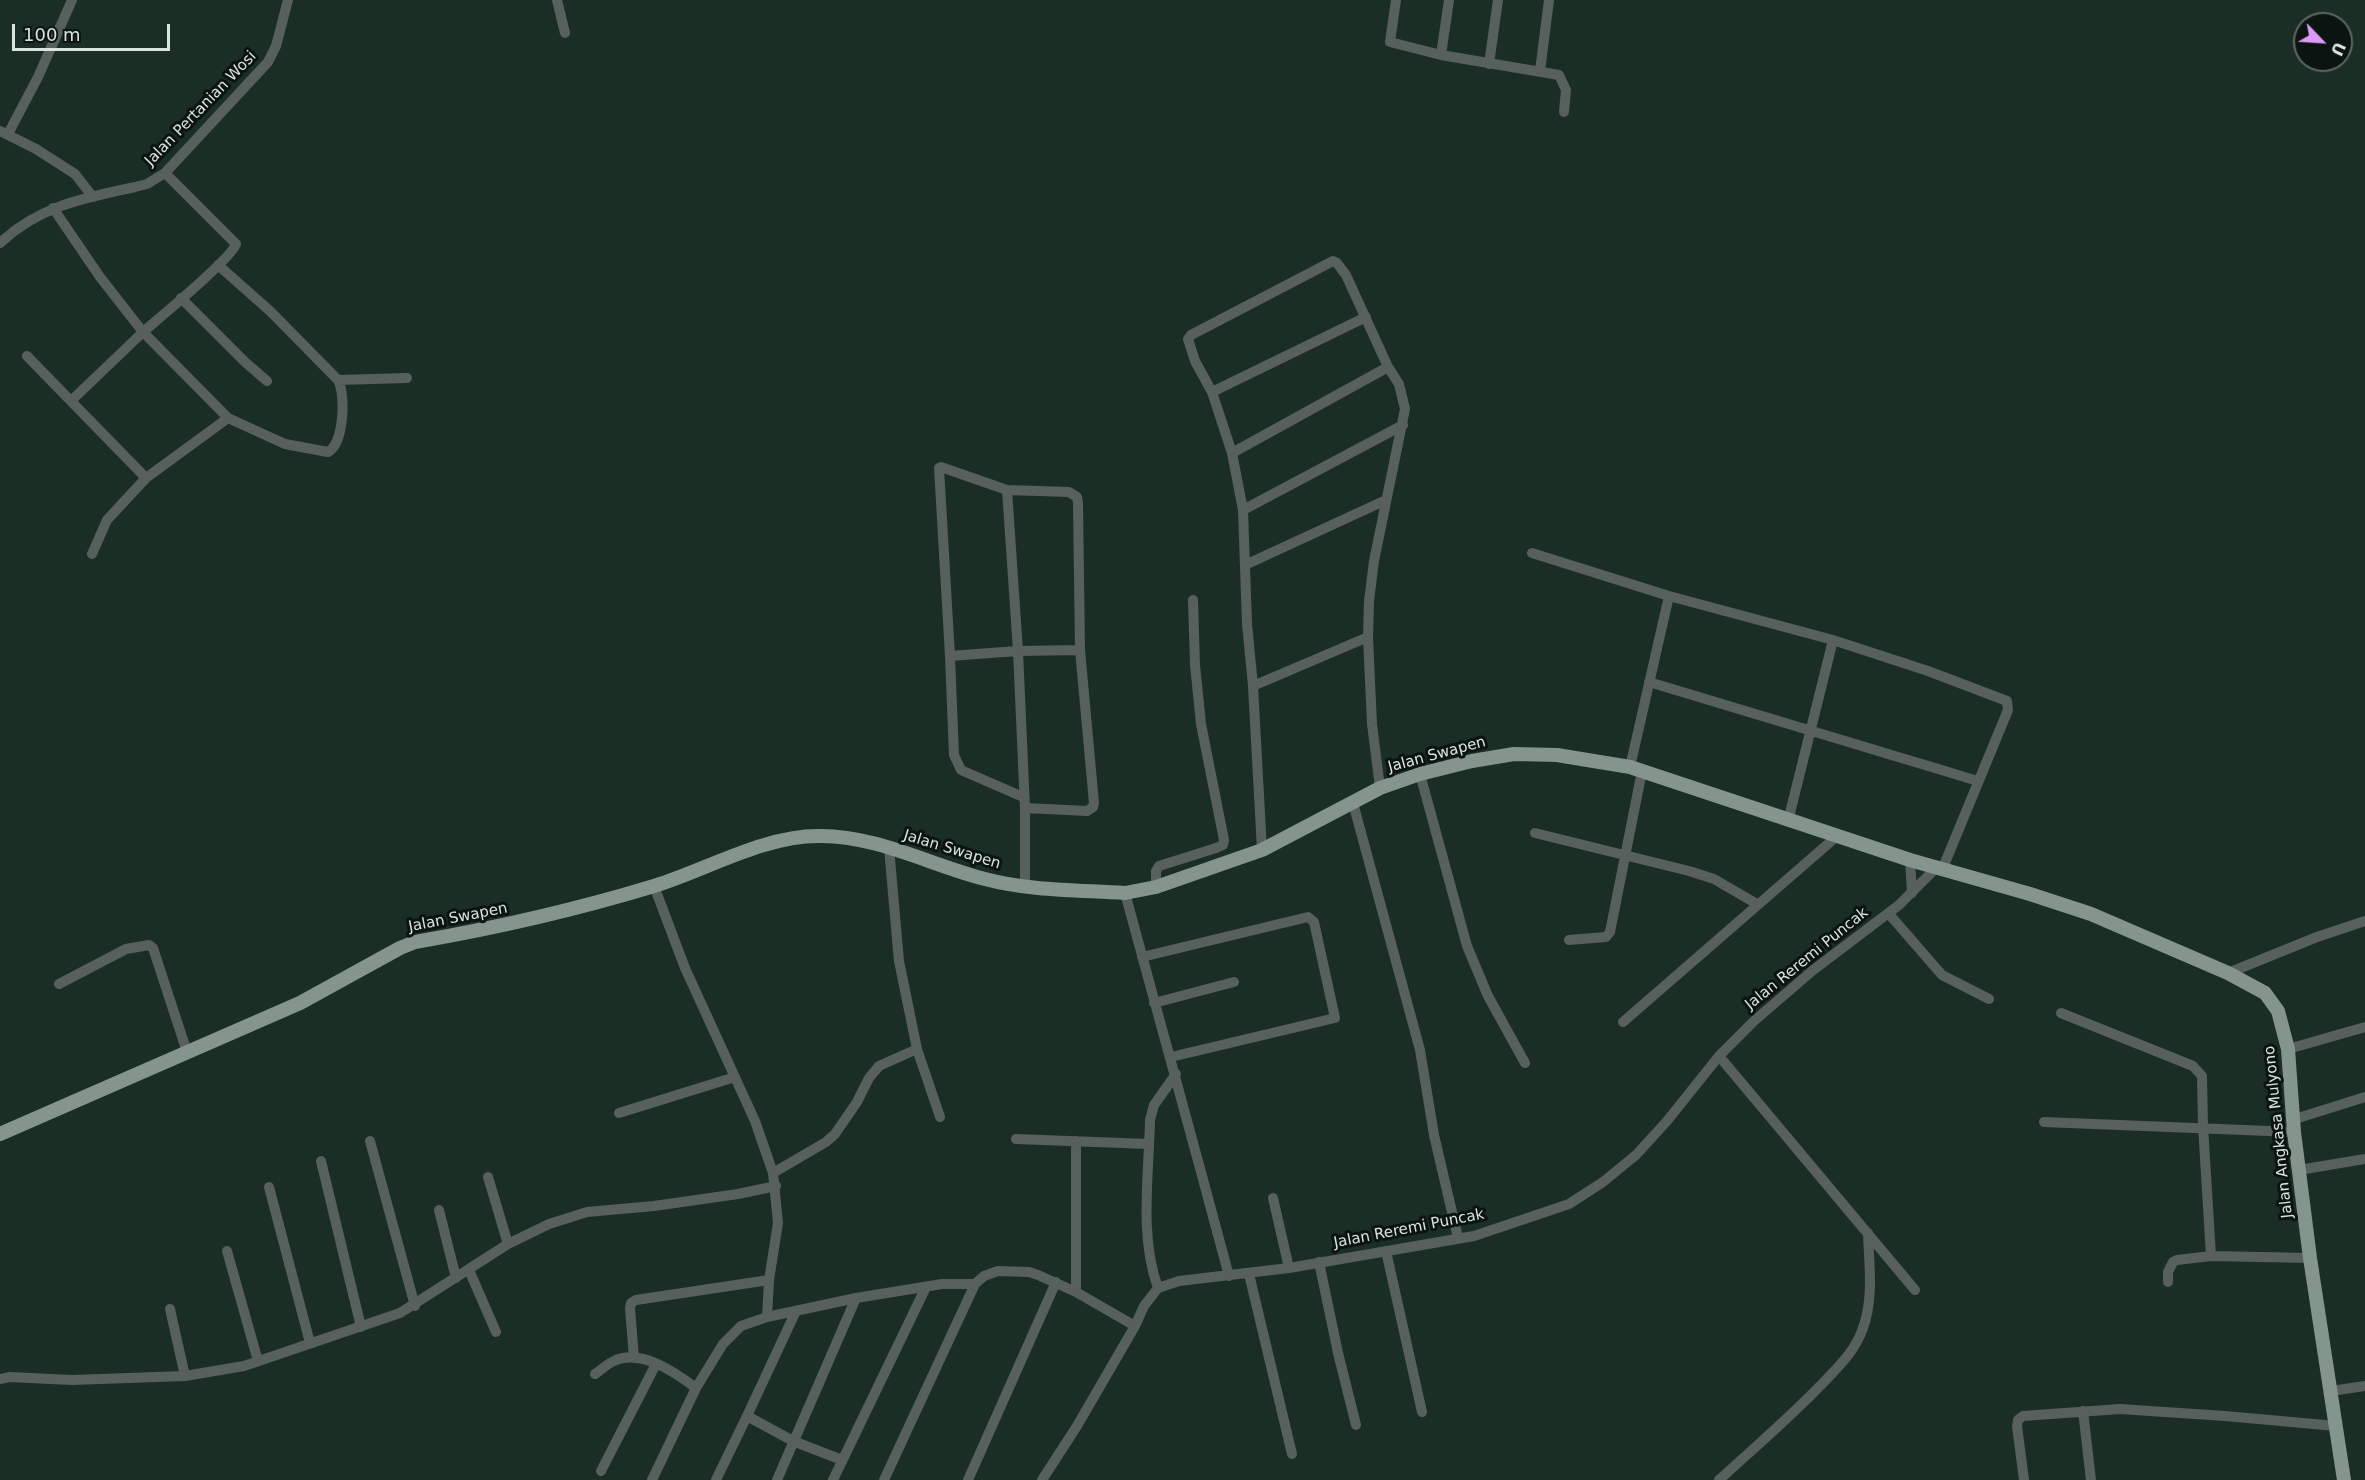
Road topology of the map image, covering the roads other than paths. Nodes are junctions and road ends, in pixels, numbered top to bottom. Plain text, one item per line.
1 (72, 0) edge
2 (288, 0) edge
3 (557, 0) edge
4 (1396, 0) edge
5 (1449, 0) edge
6 (1498, 0) edge
7 (1549, 0) edge
8 (565, 33) dead end
9 (1441, 55) junction
10 (1489, 64) junction
11 (1540, 71) junction
12 (1564, 112) dead end
13 (4, 133) edge
14 (165, 173) junction
15 (93, 197) junction
16 (53, 208) junction
17 (0, 243) edge
18 (218, 266) junction
19 (181, 298) junction
20 (1365, 316) junction
21 (143, 332) junction
22 (27, 356) dead end
23 (1388, 368) junction
24 (407, 378) dead end
25 (338, 380) junction
26 (267, 381) dead end
27 (1212, 392) junction
28 (72, 400) junction
29 (228, 418) junction
30 (1403, 425) junction
31 (1232, 453) junction
32 (146, 478) junction
33 (1007, 490) junction
34 (1386, 500) junction
35 (1243, 510) junction
36 (1532, 553) dead end
37 (92, 554) dead end
38 (1245, 565) junction
39 (1669, 596) junction
40 (1193, 600) dead end
41 (1368, 637) junction
42 (1833, 640) junction
43 (1080, 650) junction
44 (1018, 651) junction
45 (950, 656) junction
46 (1649, 682) junction
47 (1253, 686) junction
48 (1811, 729) junction
49 (1636, 769) junction
50 (1420, 774) junction
51 (1978, 781) junction
52 (1380, 788) junction
53 (1024, 802) junction
54 (1353, 803) junction
55 (1788, 821) junction
56 (1535, 833) dead end
57 (1836, 837) junction
58 (889, 848) junction
59 (1262, 850) junction
60 (1625, 855) junction
61 (1910, 860) junction
62 (1939, 869) junction
63 (654, 886) junction
64 (1025, 887) junction
65 (1156, 887) junction
66 (1125, 892) junction
67 (1912, 893) junction
68 (1757, 904) junction
69 (1889, 914) junction
70 (2365, 921) edge
71 (1569, 940) dead end
72 (1142, 957) junction
73 (2228, 973) junction
74 (1234, 982) dead end
75 (59, 984) dead end
76 (1989, 999) dead end
77 (1154, 1003) junction
78 (2061, 1013) dead end
79 (1623, 1022) dead end
80 (2365, 1027) edge
81 (917, 1049) junction
82 (2288, 1049) junction
83 (187, 1052) junction
84 (1171, 1056) junction
85 (1719, 1056) junction
86 (1526, 1063) dead end
87 (1176, 1074) junction
88 (735, 1077) junction
89 (2365, 1097) edge
90 (619, 1113) dead end
91 (940, 1117) dead end
92 (2044, 1122) dead end
93 (2295, 1125) junction
94 (2203, 1126) junction
95 (0, 1134) edge
96 (1016, 1139) dead end
97 (370, 1141) dead end
98 (1076, 1141) junction
99 (1149, 1144) junction
100 (2365, 1160) edge
101 (321, 1161) dead end
102 (2299, 1170) junction
103 (774, 1173) junction
104 (488, 1177) dead end
105 (776, 1186) junction
106 (269, 1187) dead end
107 (1273, 1198) dead end
108 (439, 1210) dead end
109 (1868, 1233) junction
110 (1458, 1238) junction
111 (508, 1244) junction
112 (227, 1251) dead end
113 (1386, 1251) junction
114 (2211, 1256) junction
115 (2310, 1258) junction
116 (1319, 1262) junction
117 (1289, 1268) junction
118 (469, 1270) junction
119 (1249, 1274) junction
120 (1229, 1276) junction
121 (456, 1278) junction
122 (769, 1280) junction
123 (1056, 1282) junction
124 (2168, 1282) dead end
125 (975, 1284) junction
126 (926, 1287) junction
127 (1158, 1288) junction
128 (1915, 1290) dead end
129 (1077, 1292) junction
130 (856, 1298) junction
131 (415, 1306) junction
132 (170, 1309) dead end
133 (795, 1311) junction
134 (767, 1317) junction
135 (1135, 1326) junction
136 (361, 1327) junction
137 (496, 1332) dead end
138 (310, 1343) junction
139 (634, 1358) junction
140 (258, 1361) junction
141 (656, 1364) junction
142 (595, 1374) dead end
143 (185, 1376) junction
144 (0, 1379) edge
145 (2365, 1386) edge
146 (696, 1388) junction
147 (2331, 1391) junction
148 (2083, 1410) junction
149 (1422, 1412) dead end
150 (747, 1416) junction
151 (1356, 1425) dead end
152 (2336, 1426) junction
153 (793, 1441) junction
154 (1292, 1454) dead end
155 (843, 1460) junction
156 (601, 1471) dead end
157 (652, 1480) edge
158 (716, 1480) edge
159 (777, 1480) edge
160 (833, 1480) edge
161 (884, 1480) edge
162 (968, 1480) edge
163 (1042, 1480) edge
164 (1719, 1480) edge
165 (2024, 1480) edge
166 (2091, 1480) edge
167 (2344, 1480) edge

1 - 13 street
2 - 14 street, Jalan Pertanian Wosi
3 - 8 street
4 - 9 street
5 - 9 street
6 - 10 street
7 - 11 street
9 - 10 street
10 - 11 street
11 - 12 street
13 - 15 street
14 - 15 street, Jalan Pertanian Wosi
14 - 18 street
15 - 16 street, Jalan Pertanian Wosi
16 - 17 street, Jalan Pertanian Wosi
16 - 21 street
18 - 19 street
18 - 25 street
19 - 21 street
19 - 26 street
20 - 23 street
20 - 27 street
20 - 27 street
21 - 28 street
21 - 29 street
22 - 28 street
23 - 30 street
23 - 31 street
24 - 25 street
25 - 29 street
27 - 31 street
28 - 32 street
29 - 32 street
30 - 34 street
30 - 35 street
31 - 35 street
32 - 37 street
33 - 43 street
33 - 44 street
33 - 45 street
34 - 38 street
34 - 41 street
35 - 38 street
36 - 39 street
38 - 47 street
39 - 42 street
39 - 46 street
40 - 65 street
41 - 47 street
41 - 52 street
42 - 48 street
42 - 51 street
43 - 44 street
43 - 53 street
44 - 45 street
44 - 53 street
45 - 53 street
46 - 48 street
46 - 49 street
47 - 59 street
48 - 51 street
48 - 55 street
49 - 50 main road, Jalan Swapen
49 - 55 main road, Jalan Swapen
49 - 60 street
50 - 52 main road, Jalan Swapen
50 - 86 street
51 - 62 street
52 - 54 main road, Jalan Swapen
53 - 64 street
54 - 59 main road, Jalan Swapen
54 - 110 street
55 - 57 main road, Jalan Swapen
56 - 60 street
57 - 61 main road, Jalan Swapen
57 - 68 street
58 - 63 main road, Jalan Swapen
58 - 64 main road, Jalan Swapen
58 - 81 street
59 - 65 main road, Jalan Swapen
60 - 68 street
60 - 71 street
61 - 62 main road
61 - 67 street
62 - 67 street, Jalan Reremi Puncak
62 - 73 main road, Jalan Angkasa Mulyono
63 - 83 main road, Jalan Swapen
63 - 88 street
64 - 66 main road, Jalan Swapen
65 - 66 main road, Jalan Swapen
66 - 72 street
67 - 69 street, Jalan Reremi Puncak
68 - 79 street
69 - 76 street
69 - 85 street, Jalan Reremi Puncak
70 - 73 street
72 - 77 street
72 - 84 street
73 - 82 main road, Jalan Angkasa Mulyono
74 - 77 street
75 - 83 street
77 - 84 street
78 - 94 street
80 - 82 street
81 - 91 street
81 - 103 street
82 - 93 main road, Jalan Angkasa Mulyono
83 - 95 main road, Jalan Swapen
84 - 87 street
85 - 109 street
85 - 110 street, Jalan Reremi Puncak
87 - 99 street
87 - 120 street
88 - 90 street
88 - 103 street
89 - 93 street
92 - 94 street
93 - 94 street
93 - 102 main road, Jalan Angkasa Mulyono
94 - 114 street
96 - 98 street
97 - 131 street
98 - 99 street
98 - 129 street
99 - 127 street
100 - 102 street
101 - 136 street
102 - 115 main road, Jalan Angkasa Mulyono
103 - 105 street
104 - 111 street
105 - 111 street
105 - 122 street
106 - 138 street
107 - 117 street
108 - 121 street
109 - 128 street
109 - 164 street
110 - 113 street, Jalan Reremi Puncak
111 - 118 street
112 - 140 street
113 - 116 street, Jalan Reremi Puncak
113 - 149 street
114 - 115 street
114 - 124 street
115 - 147 main road, Jalan Angkasa Mulyono
116 - 117 street, Jalan Reremi Puncak
116 - 151 street
117 - 119 street, Jalan Reremi Puncak
118 - 121 street
118 - 137 street
119 - 120 street, Jalan Reremi Puncak
119 - 154 street
120 - 127 street, Jalan Reremi Puncak
121 - 131 street
122 - 134 street
122 - 139 street
123 - 125 street
123 - 129 street
123 - 162 street
125 - 126 street
125 - 161 street
126 - 130 street
126 - 155 street
127 - 135 street
129 - 135 street
130 - 133 street
130 - 153 street
131 - 136 street
132 - 143 street
133 - 134 street
133 - 150 street
134 - 146 street
135 - 163 street
136 - 138 street
138 - 140 street
139 - 141 street
139 - 142 street
140 - 143 street
141 - 146 street
141 - 156 street
143 - 144 street
145 - 147 street
146 - 157 street
147 - 152 main road, Jalan Angkasa Mulyono
148 - 152 street
148 - 165 street
148 - 166 street
150 - 153 street
150 - 158 street
152 - 167 main road, Jalan Angkasa Mulyono
153 - 155 street
153 - 159 street
155 - 160 street

